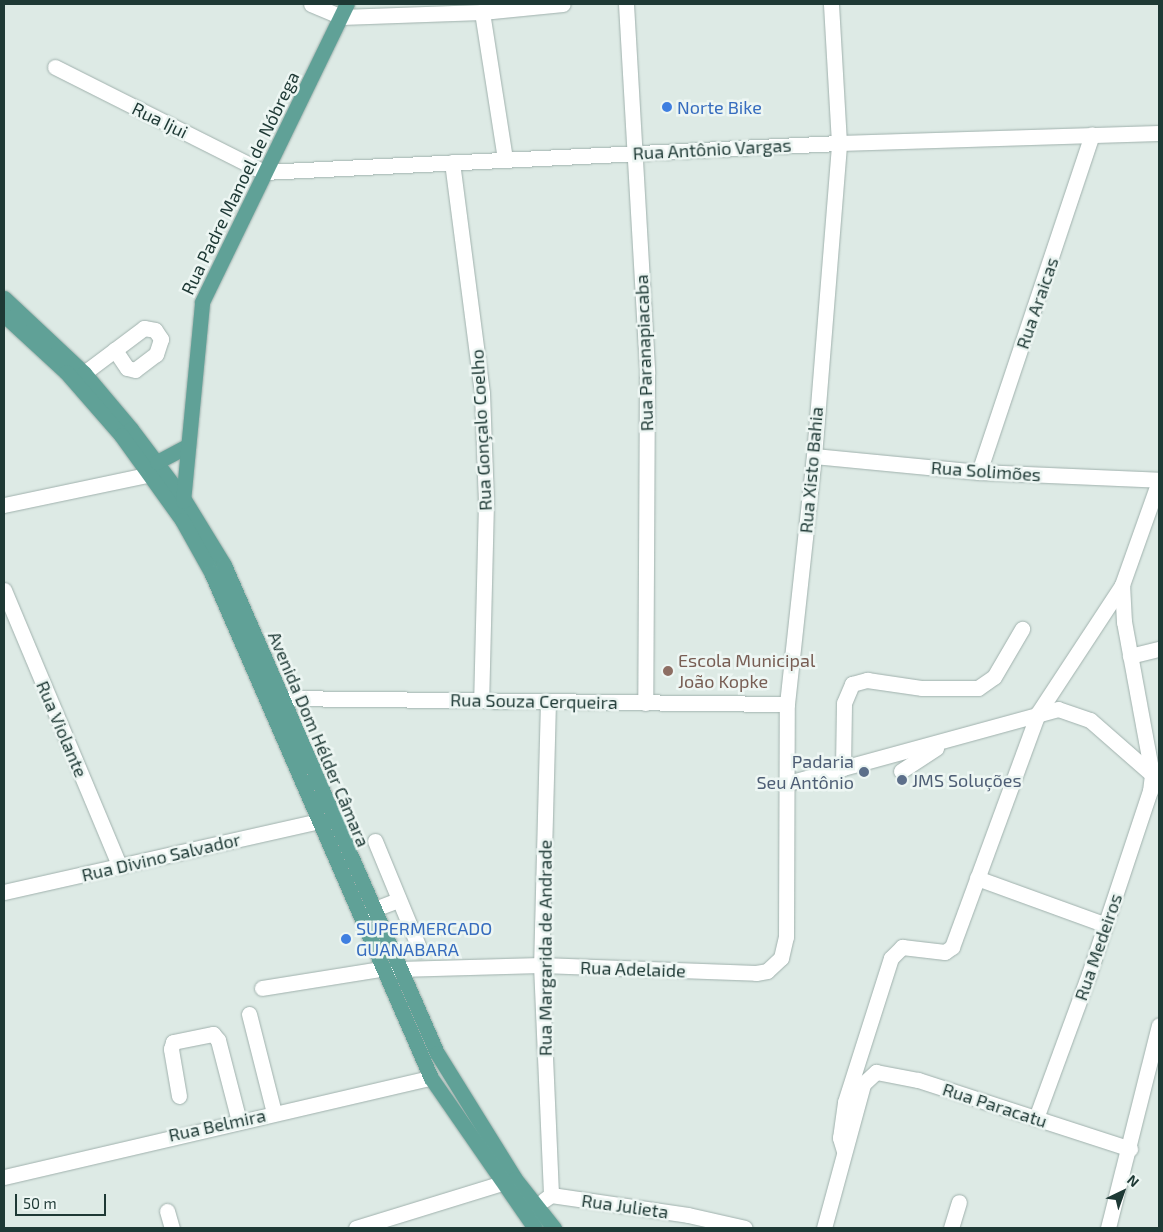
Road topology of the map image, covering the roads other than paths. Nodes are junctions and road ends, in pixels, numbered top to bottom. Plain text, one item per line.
1 (312, 4) edge
2 (563, 4) edge
3 (626, 4) edge
4 (831, 4) edge
5 (344, 11) edge
6 (482, 12) junction
7 (55, 68) dead end
8 (1159, 133) edge
9 (1092, 134) junction
10 (839, 143) junction
11 (636, 153) junction
12 (505, 159) junction
13 (452, 162) junction
14 (264, 172) junction
15 (4, 298) edge
16 (4, 315) edge
17 (115, 350) dead end
18 (84, 373) junction
19 (187, 446) junction
20 (814, 456) junction
21 (154, 468) junction
22 (979, 472) junction
23 (1159, 481) edge
24 (183, 498) junction
25 (4, 505) edge
26 (182, 520) junction
27 (1122, 585) junction
28 (4, 590) edge
29 (1022, 629) dead end
30 (1159, 649) edge
31 (1130, 656) junction
32 (280, 698) junction
33 (481, 700) junction
34 (548, 701) junction
35 (645, 703) junction
36 (787, 704) junction
37 (1038, 713) junction
38 (952, 738) junction
39 (843, 768) junction
40 (901, 770) dead end
41 (1156, 778) edge
42 (788, 783) junction
43 (319, 821) junction
44 (375, 841) dead end
45 (120, 867) junction
46 (977, 878) junction
47 (4, 892) edge
48 (398, 900) junction
49 (372, 910) junction
50 (1106, 925) junction
51 (786, 937) joint
52 (420, 950) dead end
53 (541, 965) junction
54 (381, 969) junction
55 (398, 969) junction
56 (262, 988) dead end
57 (249, 1014) dead end
58 (1159, 1024) edge
59 (431, 1078) junction
60 (178, 1096) dead end
61 (274, 1113) junction
62 (1036, 1118) junction
63 (239, 1121) junction
64 (1130, 1149) junction
65 (844, 1151) junction
66 (4, 1176) edge
67 (508, 1182) junction
68 (551, 1195) junction
69 (959, 1202) dead end
70 (536, 1206) junction
71 (167, 1211) dead end
72 (172, 1228) edge
73 (356, 1228) edge
74 (535, 1228) edge
75 (554, 1228) edge
76 (745, 1228) edge
77 (824, 1228) edge
78 (951, 1228) edge
79 (1108, 1228) edge

1 - 5 street
2 - 6 street
3 - 11 street, Rua Paranapiacaba
4 - 10 street, Rua Xisto Bahia
5 - 6 street
5 - 14 main road, Rua Padre Manoel de Nóbrega
6 - 12 street
7 - 14 street, Rua Ijui
8 - 9 street, Rua Antônio Vargas
9 - 10 street, Rua Antônio Vargas
9 - 22 street, Rua Araicas
10 - 11 street, Rua Antônio Vargas
10 - 20 street, Rua Xisto Bahia
11 - 12 street, Rua Antônio Vargas
11 - 35 street, Rua Paranapiacaba
12 - 13 street, Rua Antônio Vargas
13 - 14 street, Rua Antônio Vargas
13 - 33 street, Rua Gonçalo Coelho
14 - 19 main road, Rua Padre Manoel de Nóbrega
15 - 18 main road, Avenida Dom Hélder Câmara
16 - 21 main road, Avenida Dom Hélder Câmara
17 - 18 street
18 - 21 main road, Avenida Dom Hélder Câmara
19 - 21 main road
19 - 24 main road, Rua Padre Manoel de Nóbrega
20 - 22 street, Rua Solimões
20 - 36 street, Rua Xisto Bahia
21 - 24 main road, Avenida Dom Hélder Câmara
21 - 25 street
21 - 26 main road, Avenida Dom Hélder Câmara
22 - 23 street, Rua Solimões
23 - 27 street
24 - 26 main road, Rua Padre Manoel de Nóbrega
24 - 32 main road, Avenida Dom Hélder Câmara
26 - 43 main road, Avenida Dom Hélder Câmara
27 - 31 street
27 - 37 street
28 - 45 street, Rua Violante
29 - 39 street
30 - 31 street
31 - 41 street
32 - 33 street, Rua Souza Cerqueira
32 - 49 main road, Avenida Dom Hélder Câmara
33 - 34 street, Rua Souza Cerqueira
34 - 35 street, Rua Souza Cerqueira
34 - 53 street, Rua Margarida de Andrade
35 - 36 street, Rua Souza Cerqueira
36 - 42 street, Rua Xisto Bahia
37 - 38 street
37 - 41 street
37 - 46 street
38 - 39 street
38 - 40 street
39 - 42 street
41 - 50 street, Rua Medeiros
42 - 51 street, Rua Xisto Bahia
43 - 45 street, Rua Divino Salvador
43 - 54 main road, Avenida Dom Hélder Câmara
44 - 48 street
45 - 47 street, Rua Divino Salvador
46 - 50 street
46 - 65 street
48 - 49 street
48 - 52 street
49 - 55 main road, Avenida Dom Hélder Câmara
50 - 62 street, Rua Medeiros
51 - 53 street, Rua Adelaide
53 - 55 street, Rua Adelaide
53 - 68 street, Rua Margarida de Andrade
54 - 56 street
54 - 59 main road, Avenida Dom Hélder Câmara
55 - 67 main road, Avenida Dom Hélder Câmara
57 - 61 street
58 - 64 street
59 - 61 street, Rua Belmira
59 - 67 main road, Avenida Dom Hélder Câmara
60 - 63 street
61 - 63 street, Rua Belmira
62 - 64 street, Rua Paracatu
62 - 65 street, Rua Paracatu
63 - 66 street, Rua Belmira
64 - 79 street
65 - 77 street
67 - 70 main road, Avenida Dom Hélder Câmara
67 - 73 street
67 - 74 main road, Avenida Dom Hélder Câmara
68 - 70 street
68 - 76 street, Rua Julieta
69 - 78 street
70 - 75 main road, Avenida Dom Hélder Câmara
71 - 72 street

